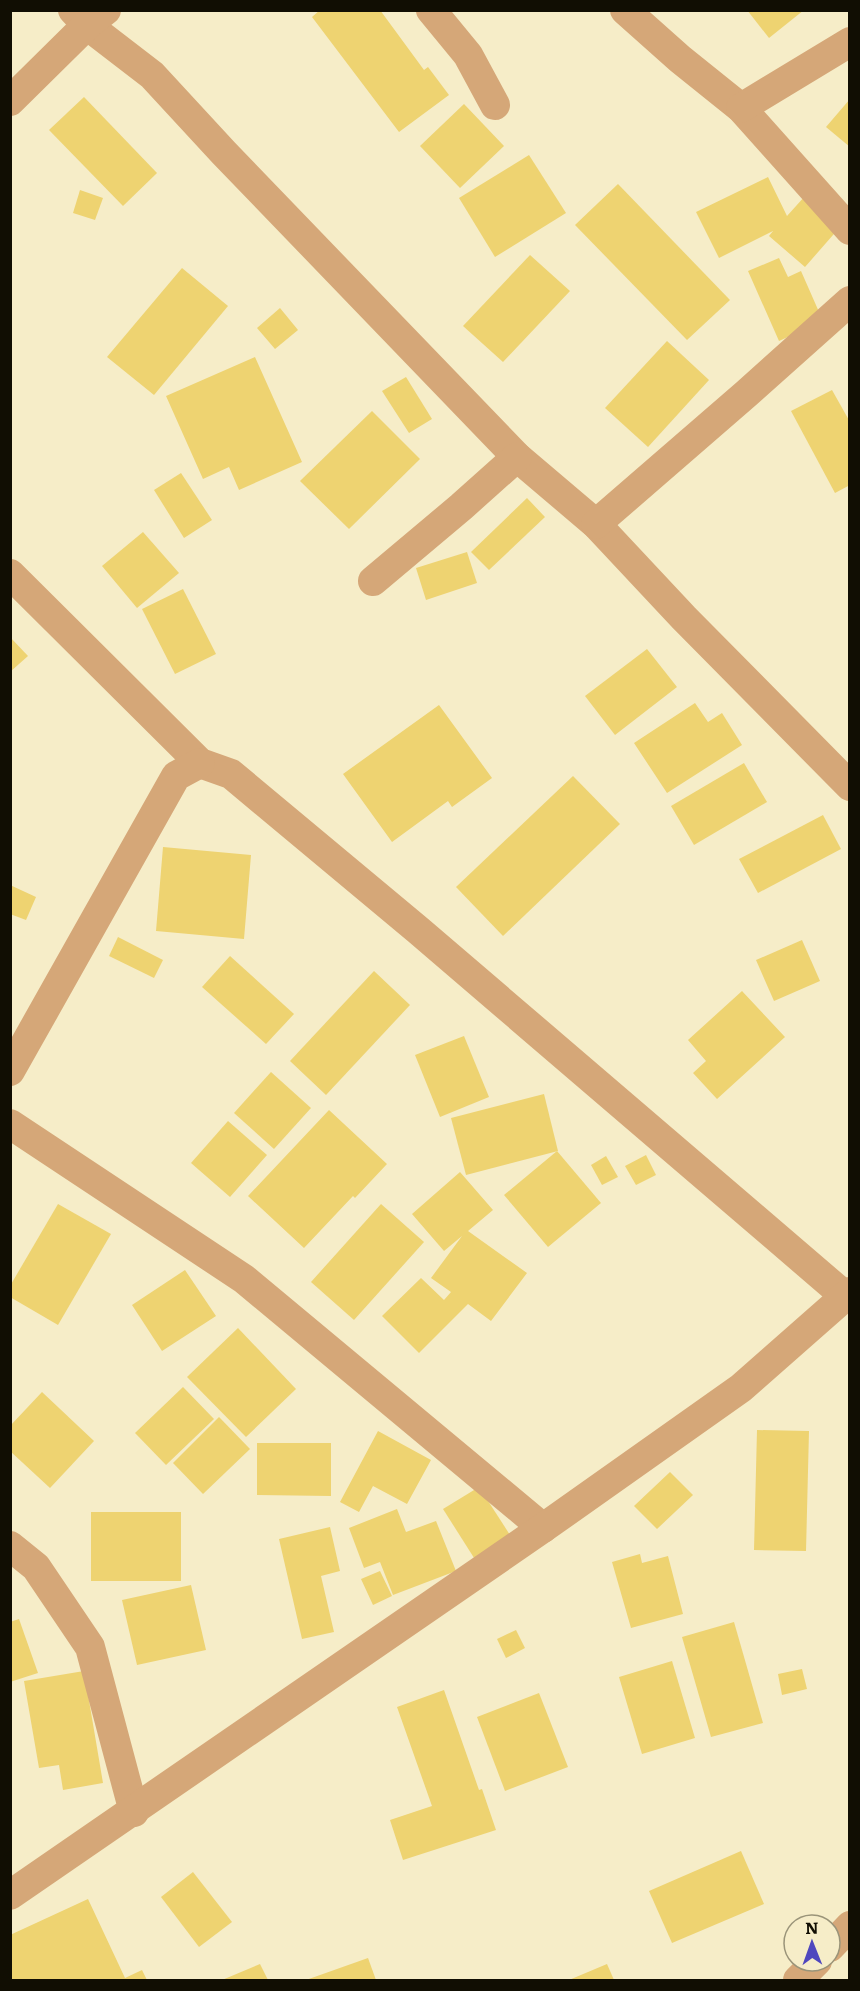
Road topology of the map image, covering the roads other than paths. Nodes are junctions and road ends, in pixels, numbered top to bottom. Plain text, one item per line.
1 (431, 10) edge
2 (625, 10) edge
3 (89, 15) edge
4 (849, 42) edge
5 (10, 101) edge
6 (495, 105) dead end
7 (741, 108) junction
8 (849, 230) edge
9 (849, 301) edge
10 (517, 456) junction
11 (596, 524) junction
12 (10, 574) edge
13 (372, 581) dead end
14 (200, 763) junction
15 (849, 786) edge
16 (10, 1071) edge
17 (10, 1124) edge
18 (847, 1294) edge
19 (543, 1528) junction
20 (10, 1546) edge
21 (134, 1812) junction
22 (10, 1895) edge

1 - 6 street
2 - 7 street
3 - 5 street
3 - 10 street
4 - 7 street
7 - 8 street
9 - 11 street
10 - 11 street
10 - 13 street
11 - 15 street
12 - 14 street
14 - 16 street
14 - 18 street
17 - 19 street
18 - 19 street
19 - 21 street
20 - 21 street
21 - 22 street

